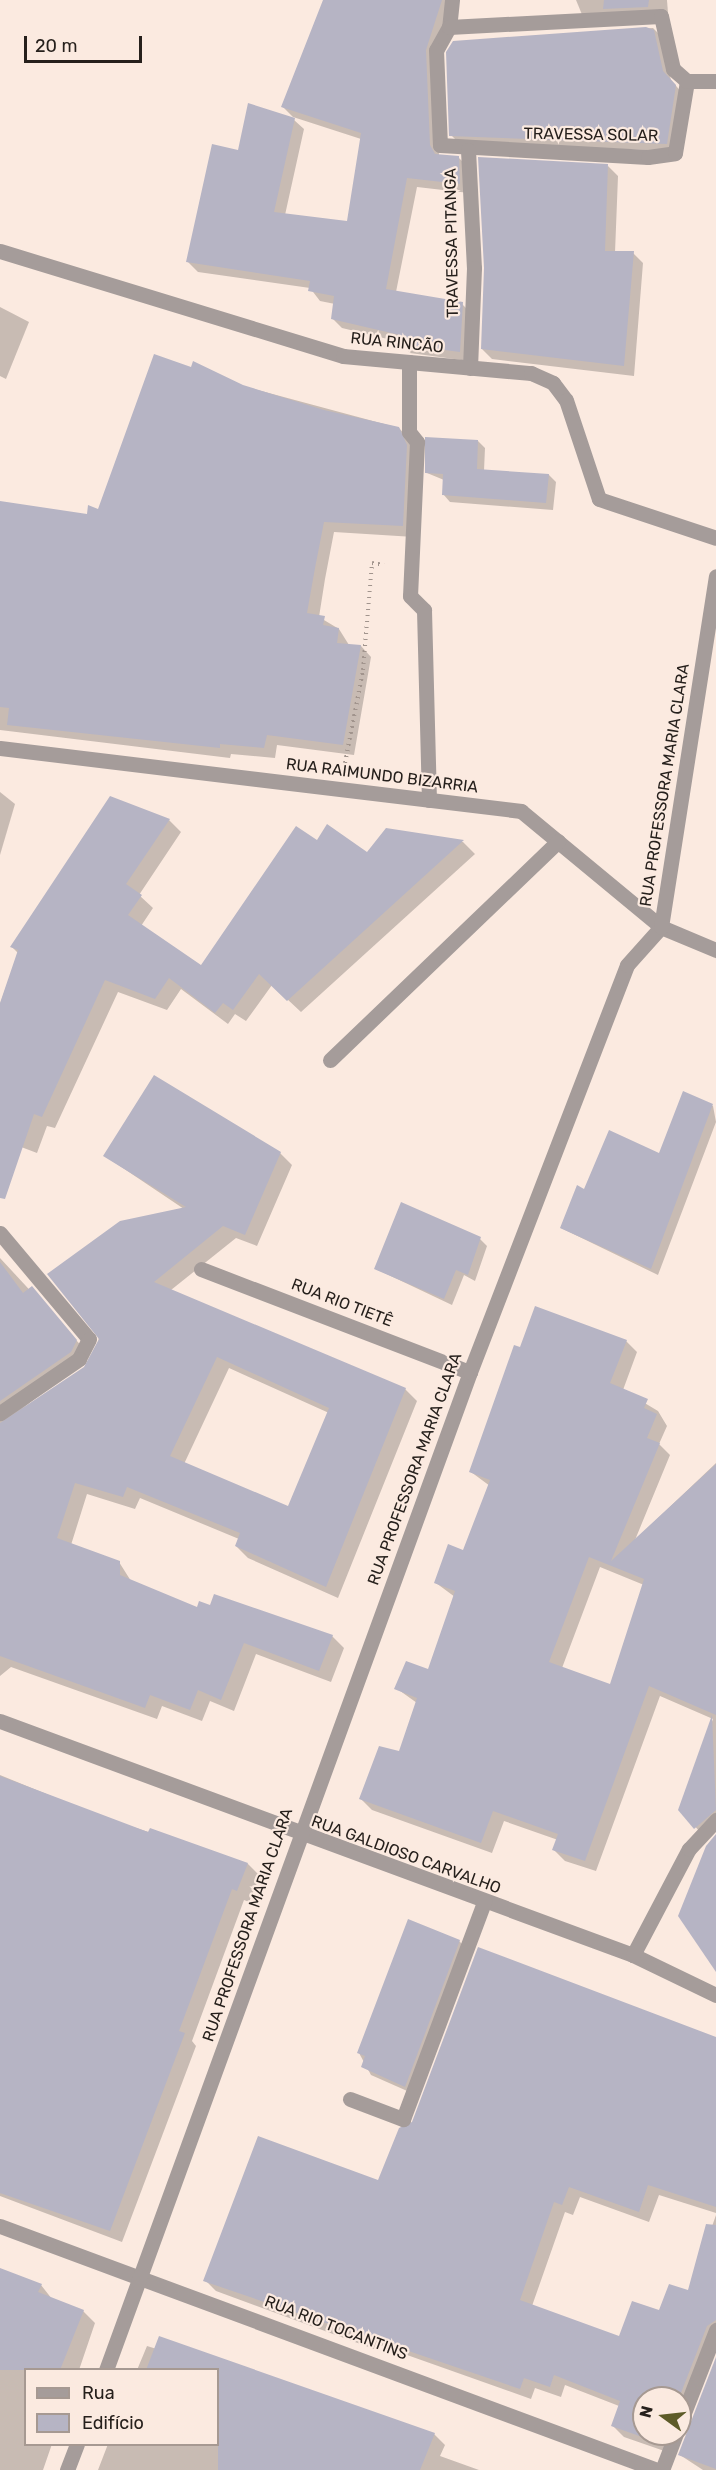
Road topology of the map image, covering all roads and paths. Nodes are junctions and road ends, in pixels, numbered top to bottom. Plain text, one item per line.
1 (452, 0) edge
2 (449, 27) junction
3 (687, 81) junction
4 (716, 81) edge
5 (468, 150) junction
6 (0, 251) edge
7 (409, 362) junction
8 (470, 368) junction
9 (716, 538) edge
10 (411, 569) junction
11 (716, 576) edge
12 (0, 748) edge
13 (339, 790) junction
14 (429, 800) junction
15 (558, 841) junction
16 (661, 927) junction
17 (716, 950) edge
18 (330, 1060) dead end
19 (0, 1233) edge
20 (201, 1269) dead end
21 (470, 1372) junction
22 (0, 1413) edge
23 (0, 1721) edge
24 (716, 1820) edge
25 (298, 1835) junction
26 (484, 1902) junction
27 (633, 1955) junction
28 (716, 1995) edge
29 (350, 2098) dead end
30 (0, 2226) edge
31 (144, 2275) junction
32 (716, 2330) edge
33 (107, 2368) edge
34 (692, 2392) edge
35 (77, 2446) edge
36 (671, 2446) edge
37 (67, 2470) edge
38 (657, 2470) edge
39 (662, 2470) edge

1 - 2 street, TRAVESSA PITANGA
2 - 3 street
2 - 5 street, TRAVESSA PITANGA
3 - 4 street
3 - 5 street, TRAVESSA SOLAR
5 - 8 street, TRAVESSA PITANGA
6 - 7 street, RUA RINCÃO
7 - 8 street, RUA RINCÃO
7 - 10 street
8 - 9 street, RUA RINCÃO
10 - 13 path
10 - 14 street
11 - 16 street, RUA PROFESSORA MARIA CLARA
12 - 13 street, RUA RAIMUNDO BIZARRIA
13 - 14 street, RUA RAIMUNDO BIZARRIA
14 - 15 street, RUA RAIMUNDO BIZARRIA
15 - 16 street, RUA RAIMUNDO BIZARRIA
15 - 18 street
16 - 17 street, RUA RAIMUNDO BIZARRIA
16 - 21 street, RUA PROFESSORA MARIA CLARA
19 - 22 street
20 - 21 street, RUA RIO TIETÊ
21 - 25 street, RUA PROFESSORA MARIA CLARA
23 - 25 street, RUA GALDIOSO CARVALHO
24 - 27 street
25 - 26 street, RUA GALDIOSO CARVALHO
25 - 31 street, RUA PROFESSORA MARIA CLARA
26 - 27 street, RUA GALDIOSO CARVALHO
26 - 29 street
27 - 28 street
30 - 31 street, RUA RIO TOCANTINS
31 - 33 street, RUA PROFESSORA MARIA CLARA
31 - 38 street, RUA RIO TOCANTINS
32 - 34 street
35 - 37 street
36 - 39 street

